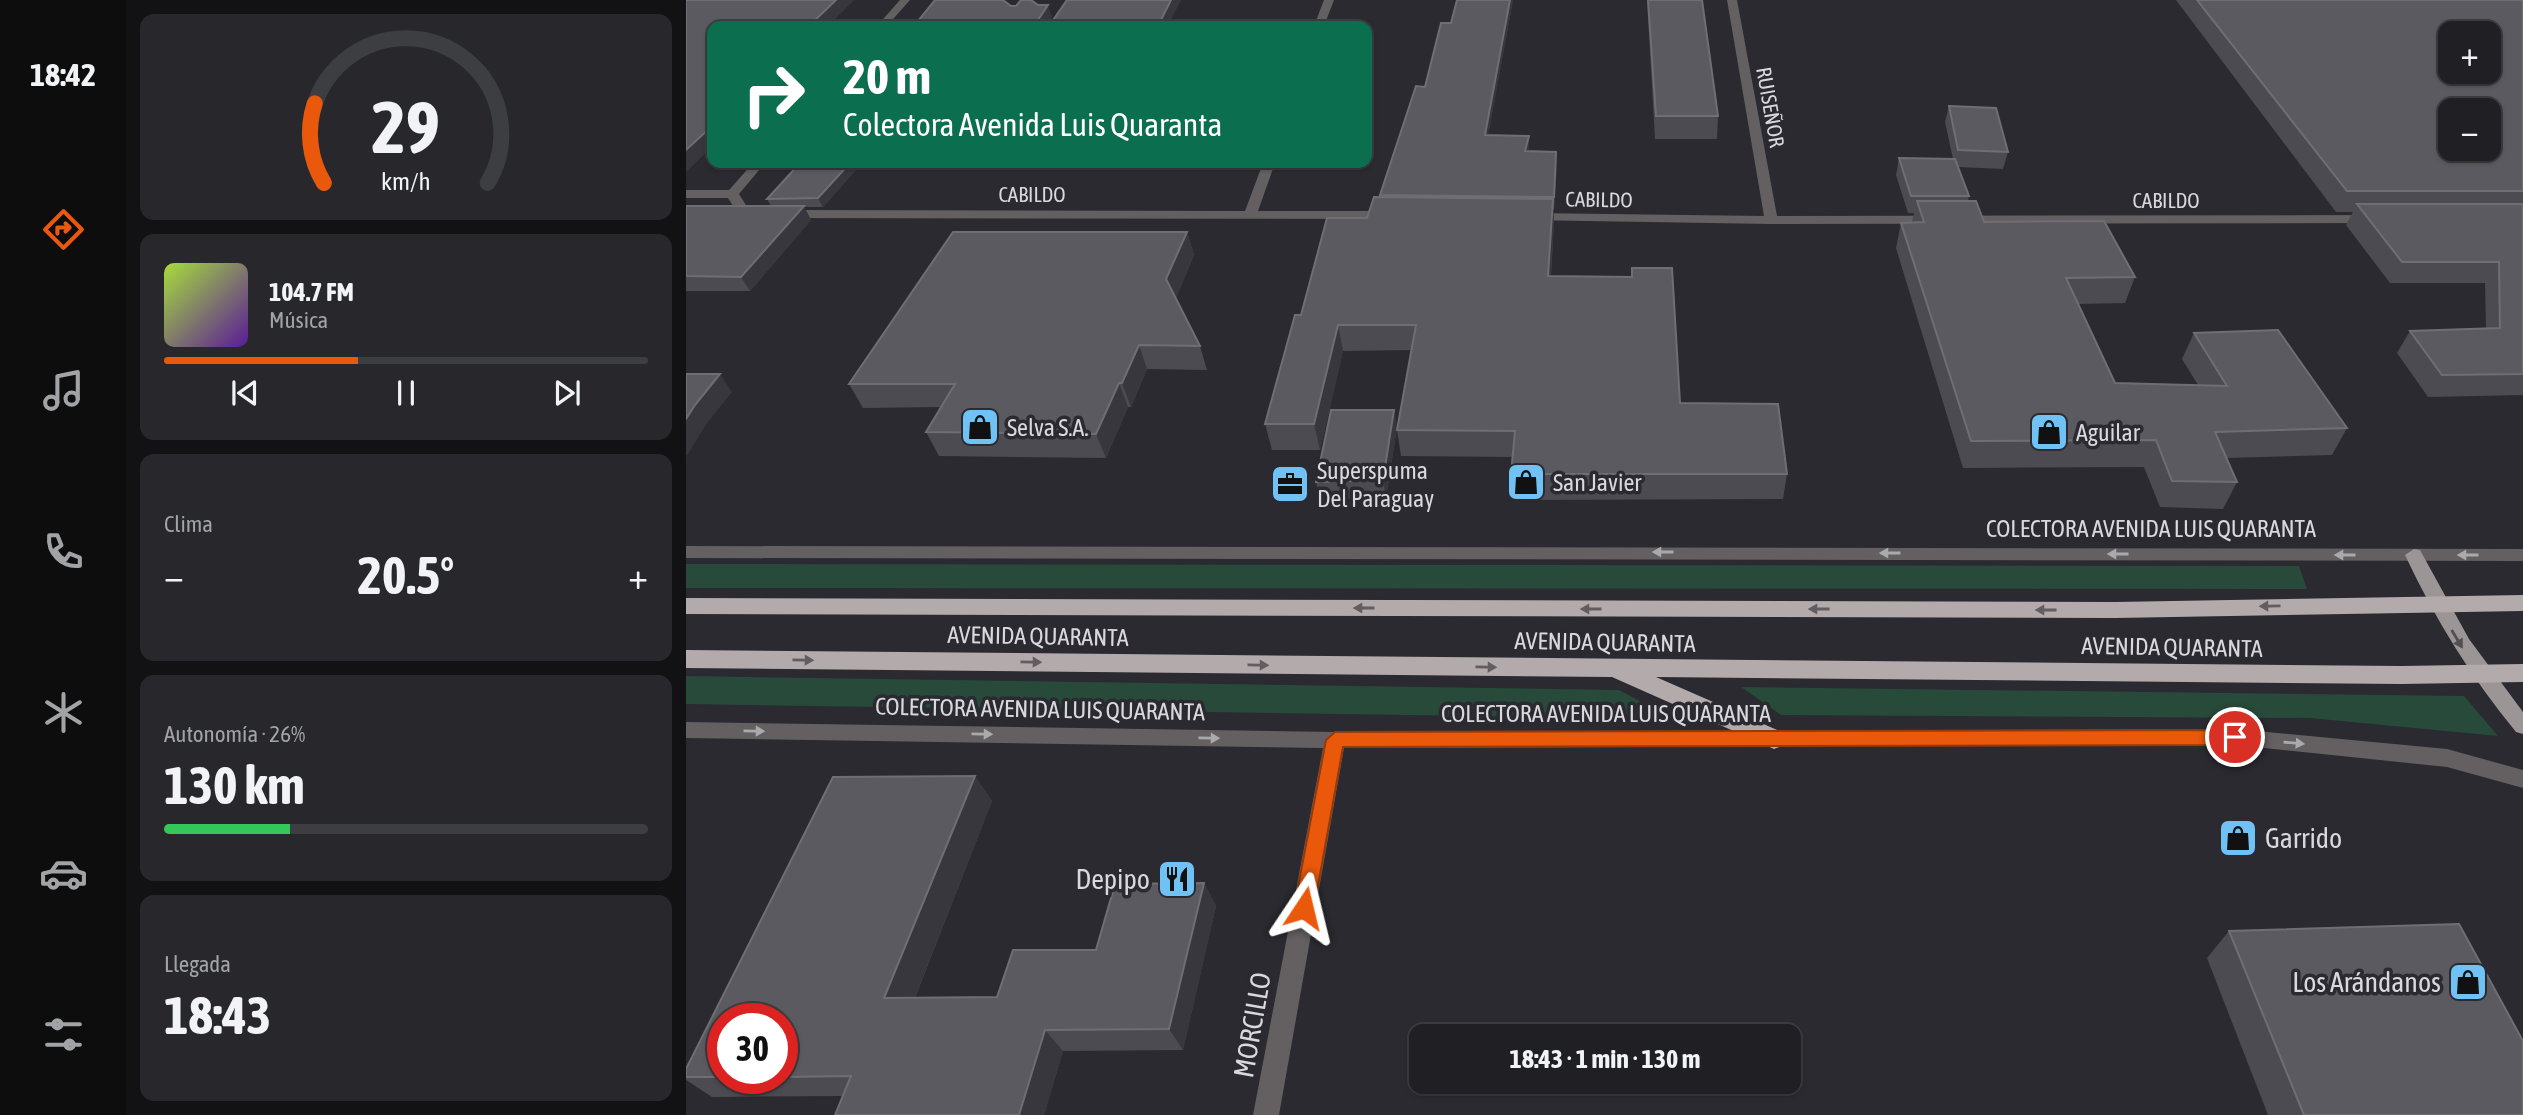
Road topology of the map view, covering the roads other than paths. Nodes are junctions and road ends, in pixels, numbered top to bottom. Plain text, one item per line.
1 (905, 0) edge
2 (1329, 0) edge
3 (1732, 0) edge
4 (886, 21) edge
5 (1321, 21) edge
6 (755, 168) edge
7 (1267, 168) edge
8 (686, 194) edge
9 (732, 194) junction
10 (1251, 213) junction
11 (1401, 215) edge
12 (1511, 217) edge
13 (2384, 219) edge
14 (1771, 220) junction
15 (686, 552) edge
16 (2414, 555) junction
17 (2523, 555) edge
18 (2436, 603) junction
19 (2523, 603) edge
20 (686, 606) edge
21 (686, 659) edge
22 (1612, 668) junction
23 (2479, 674) junction
24 (2523, 674) edge
25 (2523, 726) edge
26 (686, 730) edge
27 (1773, 738) junction
28 (1335, 740) junction
29 (2523, 779) edge
30 (1266, 1115) edge

1 - 4 street
2 - 5 street
3 - 14 street, RUISEÑOR
6 - 9 street
7 - 10 street
8 - 9 street
9 - 10 street, CABILDO
10 - 11 street, CABILDO
12 - 14 street, CABILDO
13 - 14 street, CABILDO
16 -> 15 street, COLECTORA AVENIDA LUIS QUARANTA
17 -> 16 street, COLECTORA AVENIDA LUIS QUARANTA
16 - 18 main road
18 - 19 highway, AVENIDA QUARANTA
18 -> 20 highway, AVENIDA QUARANTA
18 -> 23 main road
21 -> 22 highway, AVENIDA QUARANTA
22 - 23 highway, AVENIDA QUARANTA
22 - 27 highway
23 - 24 highway, AVENIDA QUARANTA
23 - 25 main road
26 -> 28 street, COLECTORA AVENIDA LUIS QUARANTA
27 - 28 street, COLECTORA AVENIDA LUIS QUARANTA
27 -> 29 street, COLECTORA AVENIDA LUIS QUARANTA
28 - 30 street, MORCILLO

